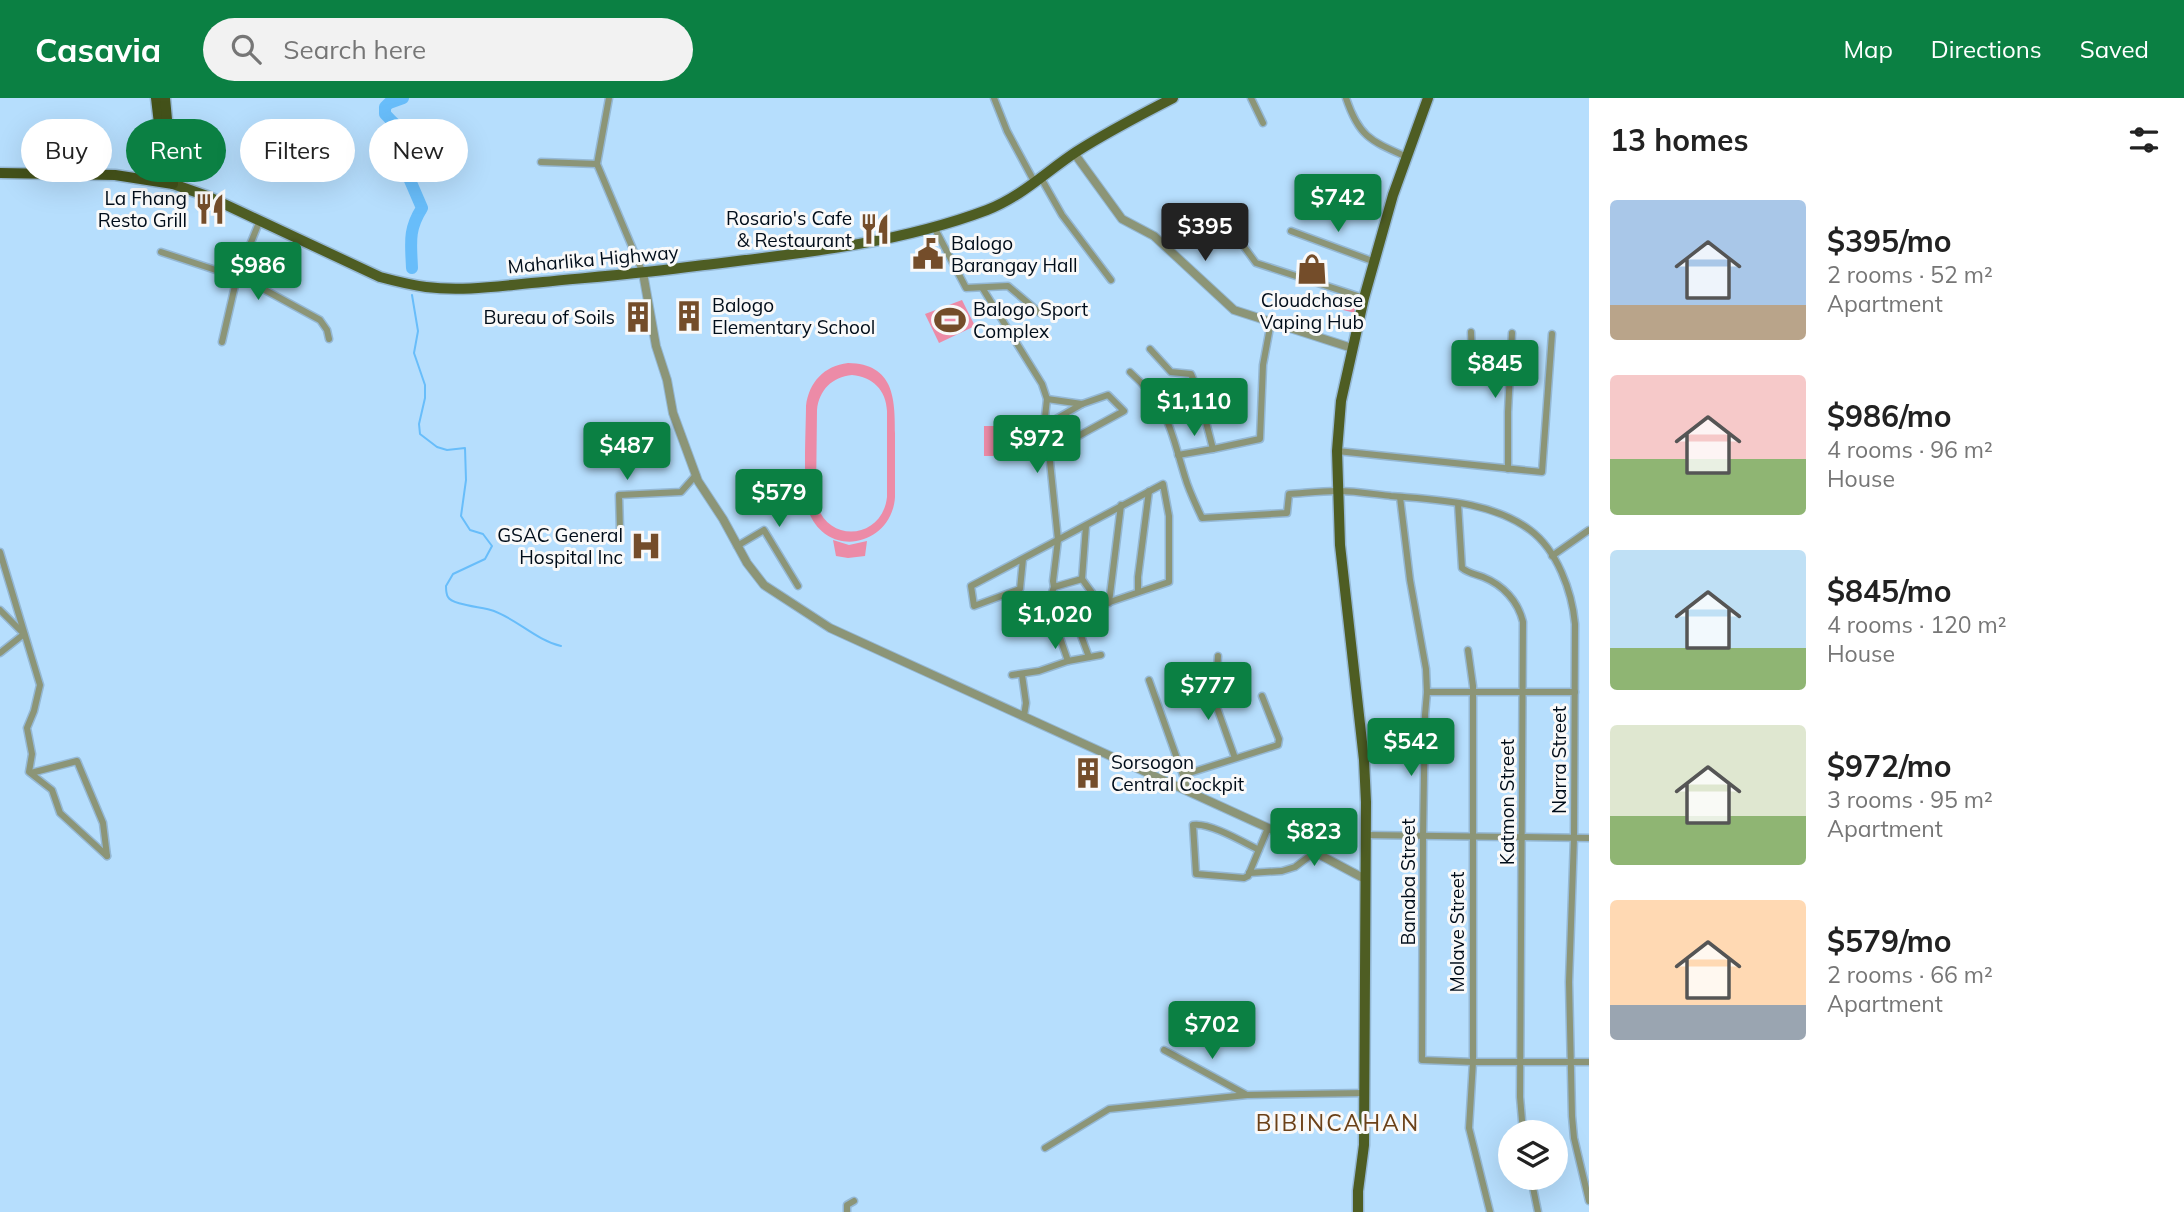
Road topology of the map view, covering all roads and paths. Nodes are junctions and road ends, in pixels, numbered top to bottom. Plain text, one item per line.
1 (156, 98) edge
2 (165, 98) edge
3 (609, 98) edge
4 (994, 98) edge
5 (1173, 98) edge
6 (1251, 98) edge
7 (1346, 98) edge
8 (1428, 98) edge
9 (1263, 123) dead end
10 (1074, 153) junction
11 (1407, 157) junction
12 (541, 162) dead end
13 (597, 164) junction
14 (0, 173) edge
15 (1038, 181) junction
16 (168, 183) junction
17 (1224, 211) dead end
18 (260, 220) junction
19 (934, 228) junction
20 (1291, 231) dead end
21 (161, 252) dead end
22 (1375, 262) junction
23 (643, 273) junction
24 (237, 275) junction
25 (1111, 280) dead end
26 (983, 289) junction
27 (1364, 298) junction
28 (1040, 313) dead end
29 (1271, 322) junction
30 (1471, 332) dead end
31 (1512, 333) dead end
32 (1552, 334) dead end
33 (329, 340) dead end
34 (222, 342) dead end
35 (1352, 348) junction
36 (1150, 349) dead end
37 (1511, 364) junction
38 (1129, 372) dead end
39 (1047, 399) junction
40 (1082, 404) junction
41 (1044, 426) junction
42 (1213, 449) junction
43 (1049, 452) junction
44 (1337, 452) junction
45 (1178, 455) junction
46 (1508, 469) junction
47 (696, 475) junction
48 (1149, 491) junction
49 (1337, 491) junction
50 (1400, 497) junction
51 (1458, 504) junction
52 (1121, 505) junction
53 (1086, 526) junction
54 (620, 530) dead end
55 (1589, 530) edge
56 (1058, 540) junction
57 (737, 546) junction
58 (0, 552) edge
59 (1552, 556) junction
60 (1023, 559) junction
61 (0, 572) edge
62 (8, 579) junction
63 (1082, 579) junction
64 (798, 586) dead end
65 (1054, 587) junction
66 (1138, 591) junction
67 (1109, 603) junction
68 (0, 610) edge
69 (1077, 625) dead end
70 (24, 634) junction
71 (1468, 650) dead end
72 (0, 653) edge
73 (1101, 655) dead end
74 (1218, 656) dead end
75 (1089, 657) junction
76 (1068, 661) junction
77 (1022, 675) junction
78 (1012, 676) dead end
79 (1149, 680) dead end
80 (1427, 692) junction
81 (1473, 692) junction
82 (1524, 692) junction
83 (1575, 692) junction
84 (1262, 696) dead end
85 (1024, 716) junction
86 (1235, 758) junction
87 (31, 773) junction
88 (1183, 775) junction
89 (1189, 792) junction
90 (1268, 828) junction
91 (1367, 835) junction
92 (1423, 836) junction
93 (1473, 837) junction
94 (1523, 838) junction
95 (1574, 838) junction
96 (1589, 838) edge
97 (1259, 850) junction
98 (1315, 852) junction
99 (1249, 873) junction
100 (1366, 879) junction
101 (1164, 1050) dead end
102 (1473, 1062) junction
103 (1571, 1062) junction
104 (1589, 1062) edge
105 (1521, 1063) junction
106 (1365, 1093) junction
107 (1247, 1095) junction
108 (1522, 1120) edge
109 (1045, 1148) dead end
110 (1586, 1177) edge
111 (1533, 1190) edge
112 (854, 1201) dead end
113 (1589, 1201) edge
114 (847, 1212) edge
115 (1358, 1212) edge
116 (1490, 1212) edge
117 (1538, 1212) edge

1 - 16 highway
2 - 16 highway
3 - 13 street
4 - 15 street
5 - 10 main road, Maharlika Highway
6 - 9 street
7 - 11 street
8 - 11 main road
10 - 15 main road, Maharlika Highway
10 - 29 street
11 - 22 main road
12 - 13 street
13 - 23 street
14 - 16 highway, Maharlika Highway
15 - 19 main road, Maharlika Highway
15 - 25 street
16 - 18 main road, Maharlika Highway
17 - 27 street
18 - 23 main road, Maharlika Highway
18 - 24 street
19 - 23 main road, Maharlika Highway
19 - 26 street
20 - 22 street
21 - 24 street
22 - 27 main road
23 - 47 street
24 - 33 street
24 - 34 street
26 - 28 street
26 - 39 street
27 - 35 main road
29 - 35 street
29 - 42 street
30 - 37 street
31 - 37 street
32 - 46 street
35 - 44 main road
36 - 42 street
37 - 46 street
38 - 45 street
39 - 40 street
39 - 41 street
40 - 41 street
40 - 43 street
41 - 43 street
42 - 45 street
43 - 56 street
44 - 46 street
44 - 49 main road
45 - 49 street, Narra Street
47 - 54 street
47 - 57 street
48 - 52 street
48 - 66 street
48 - 66 street
49 - 50 street, Narra Street
49 - 91 main road
50 - 51 street, Narra Street
50 - 80 street, Banaba Street
51 - 59 street, Narra Street
51 - 82 street, Katmon Street
52 - 53 street
52 - 67 street
53 - 56 street
53 - 63 street
55 - 59 street
56 - 60 street
56 - 65 street
57 - 64 street
57 - 85 street
58 - 62 street
59 - 83 street, Narra Street
60 - 60 street
61 - 62 street
62 - 70 street
63 - 65 street
63 - 67 street
65 - 76 street
66 - 67 street
68 - 70 street
69 - 75 street
70 - 72 street
70 - 87 street
71 - 81 street, Molave Street
73 - 75 street
74 - 86 street
75 - 76 street
76 - 77 street
77 - 78 street
77 - 85 street
79 - 88 street
80 - 81 street
80 - 92 street, Banaba Street
81 - 82 street
81 - 93 street, Molave Street
82 - 83 street
82 - 94 street, Katmon Street
83 - 95 street, Narra Street
84 - 86 street
85 - 89 street
86 - 88 street
87 - 87 street
88 - 89 street
89 - 90 street
90 - 97 street
90 - 98 street
91 - 92 street
91 - 100 main road
92 - 93 street
92 - 102 street, Banaba Street
93 - 94 street
93 - 102 street, Molave Street
94 - 95 street
94 - 105 street, Katmon Street
95 - 96 street
95 - 103 street, Narra Street
97 - 99 street
97 - 99 street
98 - 99 street
98 - 100 street
100 - 106 main road
101 - 107 street
102 - 105 street
102 - 116 street, Molave Street
103 - 104 street
103 - 105 street
103 - 110 street, Narra Street
105 - 108 street, Katmon Street
106 - 107 street
106 - 115 main road
107 - 109 street
110 - 113 street, Narra Street
111 - 117 street
112 - 114 street

